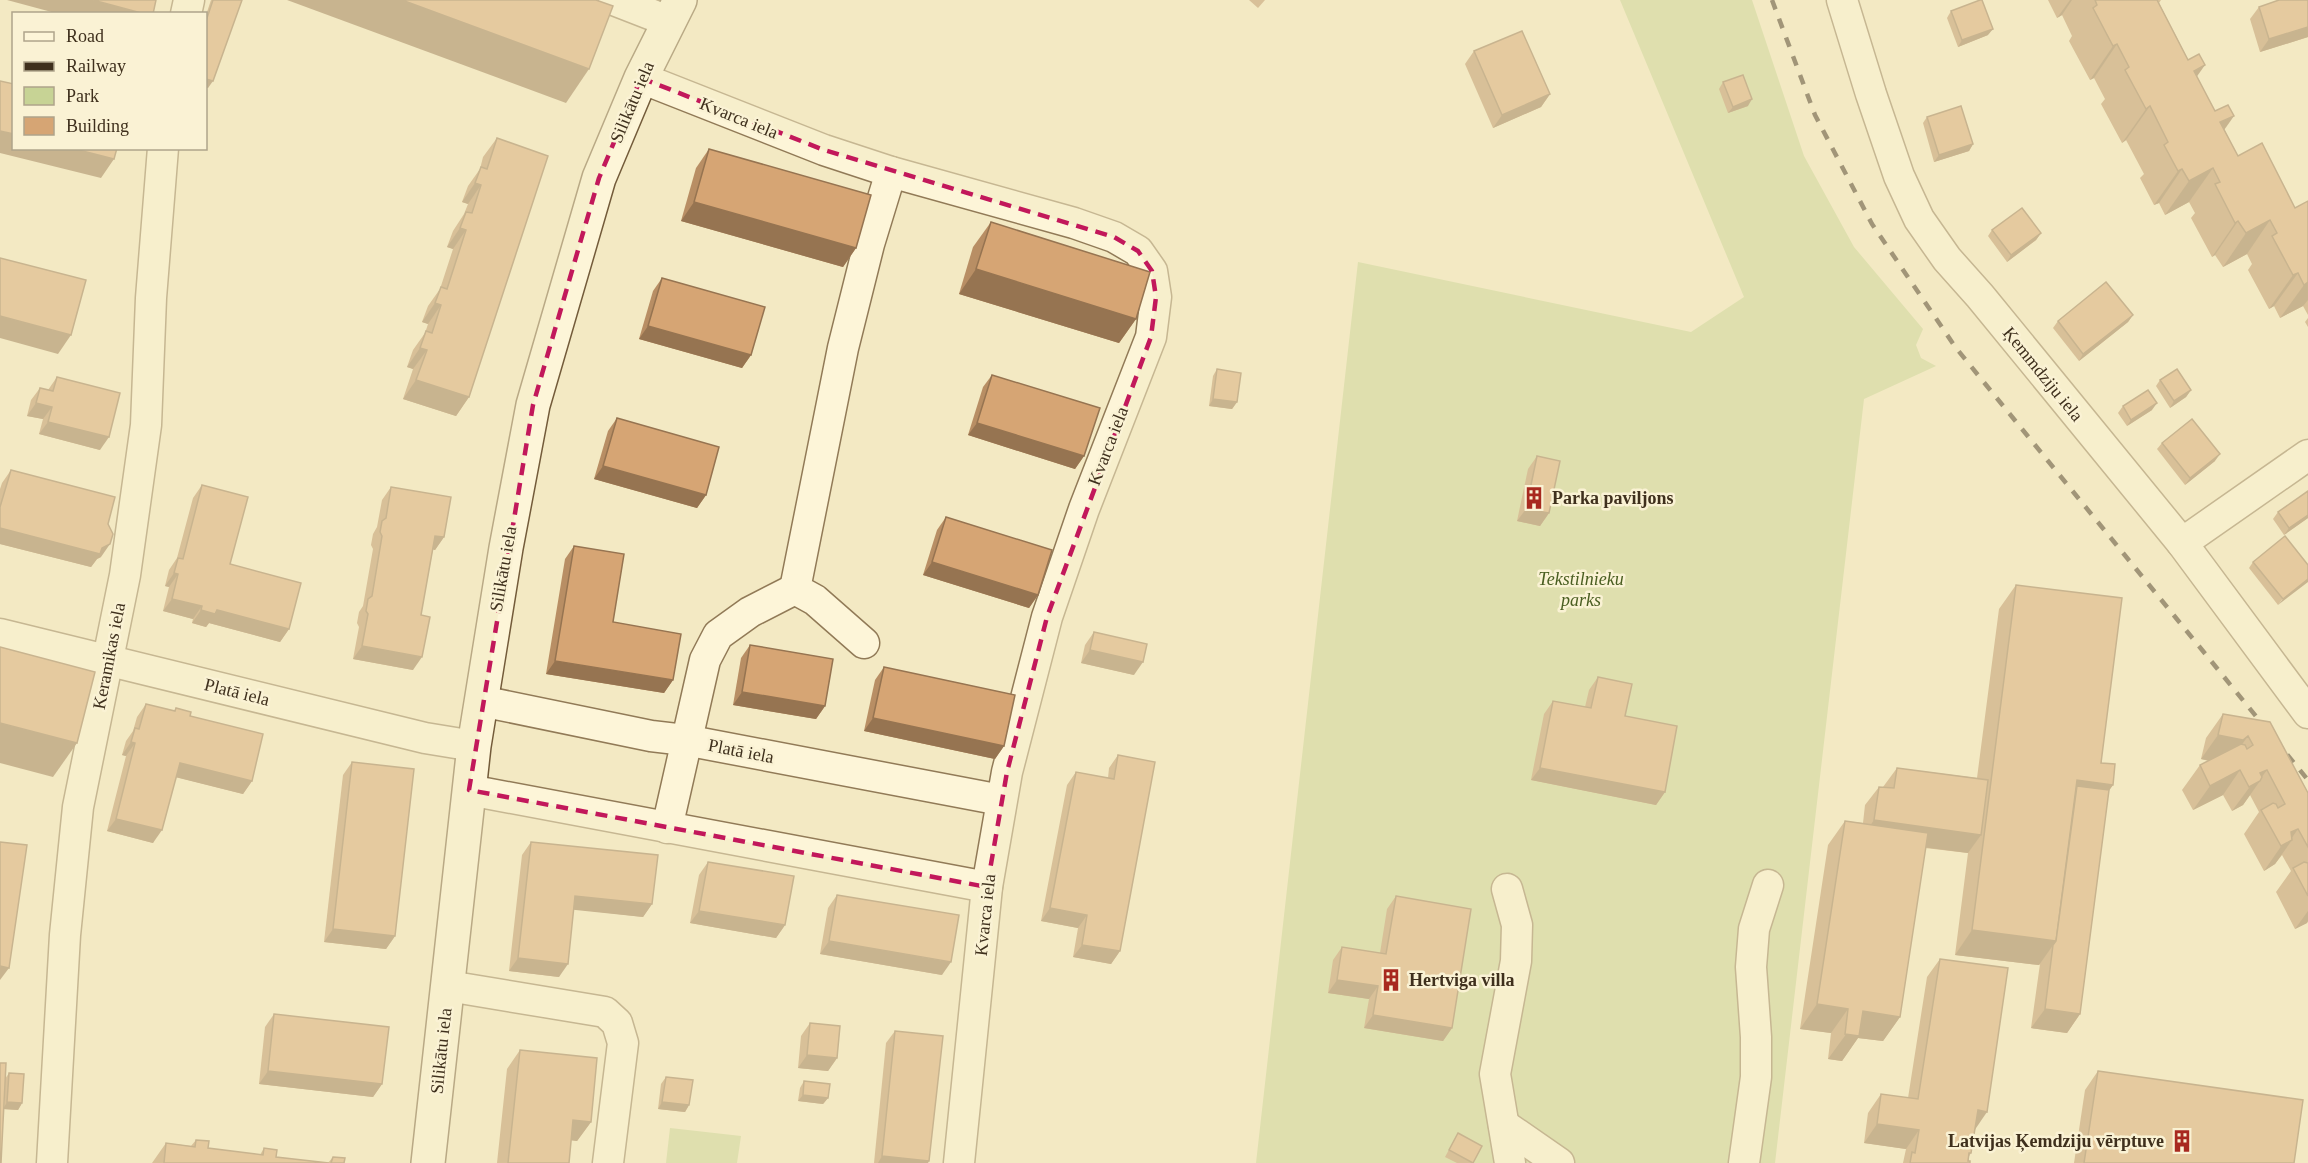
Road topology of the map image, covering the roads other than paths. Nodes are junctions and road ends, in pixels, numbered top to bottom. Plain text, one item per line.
1 (614, 0) edge
2 (1842, 0) edge
3 (674, 11) edge
4 (641, 78) junction
5 (163, 150) edge
6 (891, 172) junction
7 (2308, 455) edge
8 (2182, 543) junction
9 (795, 589) junction
10 (0, 634) edge
11 (864, 643) dead end
12 (109, 661) junction
13 (481, 701) junction
14 (2308, 713) edge
15 (685, 740) junction
16 (474, 746) junction
17 (470, 790) junction
18 (1001, 800) junction
19 (667, 828) junction
20 (1768, 885) dead end
21 (987, 887) junction
22 (1507, 889) dead end
23 (448, 986) junction
24 (1504, 1125) junction
25 (52, 1163) edge
26 (428, 1163) edge
27 (608, 1163) edge
28 (959, 1163) edge
29 (1510, 1163) edge
30 (1559, 1163) edge
31 (1744, 1163) edge

1 - 3 street
2 - 8 street, Ķemmdziju iela
3 - 4 main road, Silikātu iela
4 - 6 street, Kvarca iela
4 - 13 main road, Silikātu iela
5 - 12 street, Keramikas iela
6 - 9 street
6 - 18 street, Kvarca iela
7 - 8 street
8 - 14 street, Ķemmdziju iela
9 - 11 street
9 - 15 street
10 - 12 street, Platā iela
12 - 16 street, Platā iela
12 - 25 street, Keramikas iela
13 - 15 street, Platā iela
13 - 16 main road, Silikātu iela
15 - 18 street, Platā iela
15 - 19 street
16 - 17 main road, Silikātu iela
17 - 19 street
17 - 23 main road, Silikātu iela
18 - 21 street, Kvarca iela
19 - 21 street
20 - 31 street
21 - 28 street, Kvarca iela
22 - 24 street
23 - 26 main road, Silikātu iela
23 - 27 street
24 - 29 street
24 - 30 street

